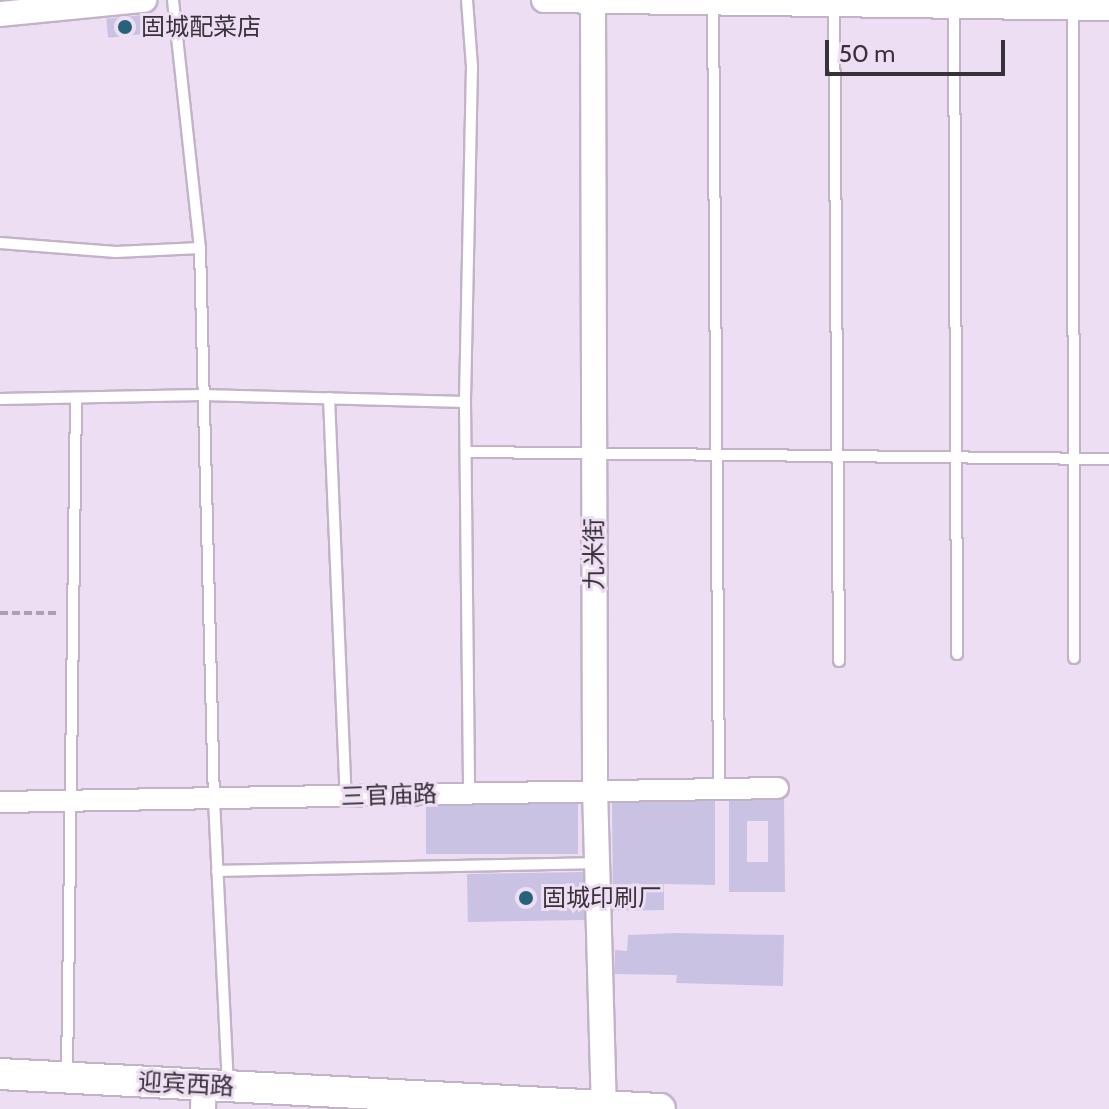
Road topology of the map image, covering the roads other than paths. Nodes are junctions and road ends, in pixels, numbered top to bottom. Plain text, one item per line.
1 (144, 0) edge
2 (173, 0) edge
3 (467, 0) edge
4 (544, 0) edge
5 (593, 2) edge
6 (713, 3) edge
7 (834, 3) edge
8 (954, 3) edge
9 (1073, 4) edge
10 (1109, 8) edge
11 (0, 14) edge
12 (0, 243) edge
13 (200, 248) junction
14 (202, 395) junction
15 (76, 398) junction
16 (329, 398) junction
17 (0, 399) edge
18 (465, 402) junction
19 (468, 452) junction
20 (594, 454) junction
21 (716, 455) junction
22 (838, 456) junction
23 (956, 457) junction
24 (1074, 458) junction
25 (1109, 459) edge
26 (957, 654) dead end
27 (1074, 658) dead end
28 (839, 661) dead end
29 (719, 788) junction
30 (778, 788) dead end
31 (595, 789) junction
32 (469, 792) junction
33 (346, 796) junction
34 (214, 800) junction
35 (0, 802) edge
36 (71, 803) junction
37 (598, 863) junction
38 (217, 871) junction
39 (0, 1074) edge
40 (67, 1078) junction
41 (212, 1094) edge
42 (604, 1107) junction
43 (660, 1109) edge

1 - 11 street
2 - 13 lane
3 - 18 lane
4 - 5 street
5 - 6 street
5 - 20 street, 九米街
6 - 7 street
6 - 21 lane
7 - 8 street
7 - 22 lane
8 - 9 street
8 - 23 lane
9 - 10 street
9 - 24 lane
12 - 13 lane
13 - 14 lane
14 - 15 lane
14 - 16 lane
14 - 34 lane
15 - 17 lane
15 - 36 lane
16 - 18 lane
16 - 33 lane
18 - 19 lane
19 - 20 lane
19 - 32 lane
20 - 21 lane
20 - 31 street, 九米街
21 - 22 lane
21 - 29 lane
22 - 23 lane
22 - 28 lane
23 - 24 lane
23 - 26 lane
24 - 25 lane
24 - 27 lane
29 - 30 street, 三官庙路
29 - 31 street, 三官庙路
31 - 32 street, 三官庙路
31 - 37 street, 九米街
32 - 33 street, 三官庙路
33 - 34 street, 三官庙路
34 - 36 street, 三官庙路
34 - 38 lane
35 - 36 street, 三官庙路
36 - 40 lane
37 - 38 lane
37 - 42 street, 九米街
38 - 41 lane
39 - 40 main road, 迎宾西路
40 - 41 main road, 迎宾西路
41 - 42 main road, 迎宾西路
42 - 43 main road, 迎宾西路

